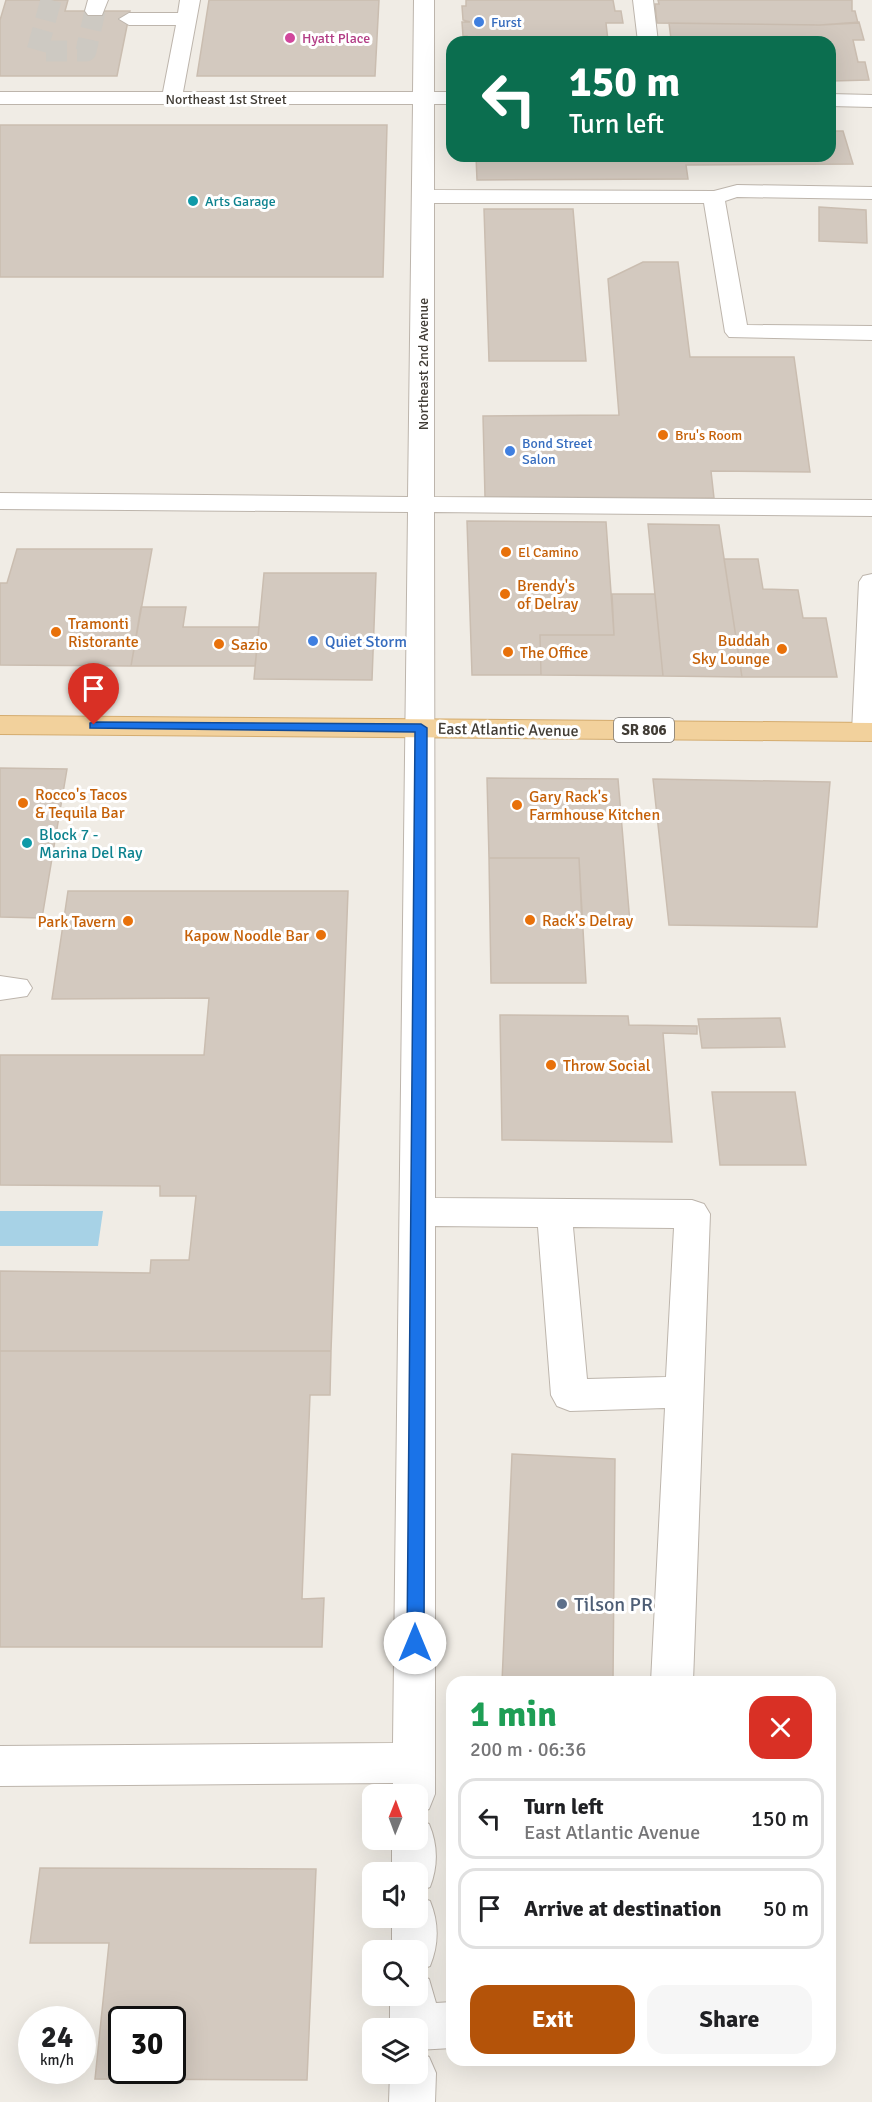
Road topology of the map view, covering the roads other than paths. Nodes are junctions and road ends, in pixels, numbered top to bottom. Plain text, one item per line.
1 (424, 0) edge
2 (643, 0) edge
3 (188, 10) edge
4 (129, 20) dead end
5 (647, 36) edge
6 (0, 98) edge
7 (423, 98) junction
8 (446, 98) edge
9 (172, 99) junction
10 (836, 100) edge
11 (872, 101) edge
12 (872, 193) edge
13 (423, 196) junction
14 (714, 197) junction
15 (872, 333) edge
16 (0, 501) edge
17 (422, 506) junction
18 (872, 508) edge
19 (872, 582) edge
20 (0, 725) edge
21 (421, 728) junction
22 (869, 732) edge
23 (418, 1212) junction
24 (554, 1213) junction
25 (684, 1392) junction
26 (672, 1676) edge
27 (0, 1766) edge
28 (414, 1779) edge
29 (413, 2084) edge
30 (412, 2102) edge

1 - 7 street, Northeast 2nd Avenue
2 - 5 street
3 - 4 street
3 - 9 street
6 - 9 street, Northeast 1st Street
7 - 8 street, Northeast 1st Street
7 - 9 street, Northeast 1st Street
7 - 13 street, Northeast 2nd Avenue
10 - 11 street
12 - 14 street
13 - 14 street
13 - 17 street, Northeast 2nd Avenue
14 - 15 street
16 - 17 street
17 - 18 street
17 - 21 street, Northeast 2nd Avenue
19 - 22 street
20 - 21 main road, East Atlantic Avenue / SR 806
21 - 22 main road, East Atlantic Avenue / SR 806
21 - 23 street, Northeast 2nd Avenue
23 - 24 street
23 - 28 street, Northeast 2nd Avenue
24 - 25 street
24 - 25 street
25 - 26 street
27 - 28 street
29 - 30 street

